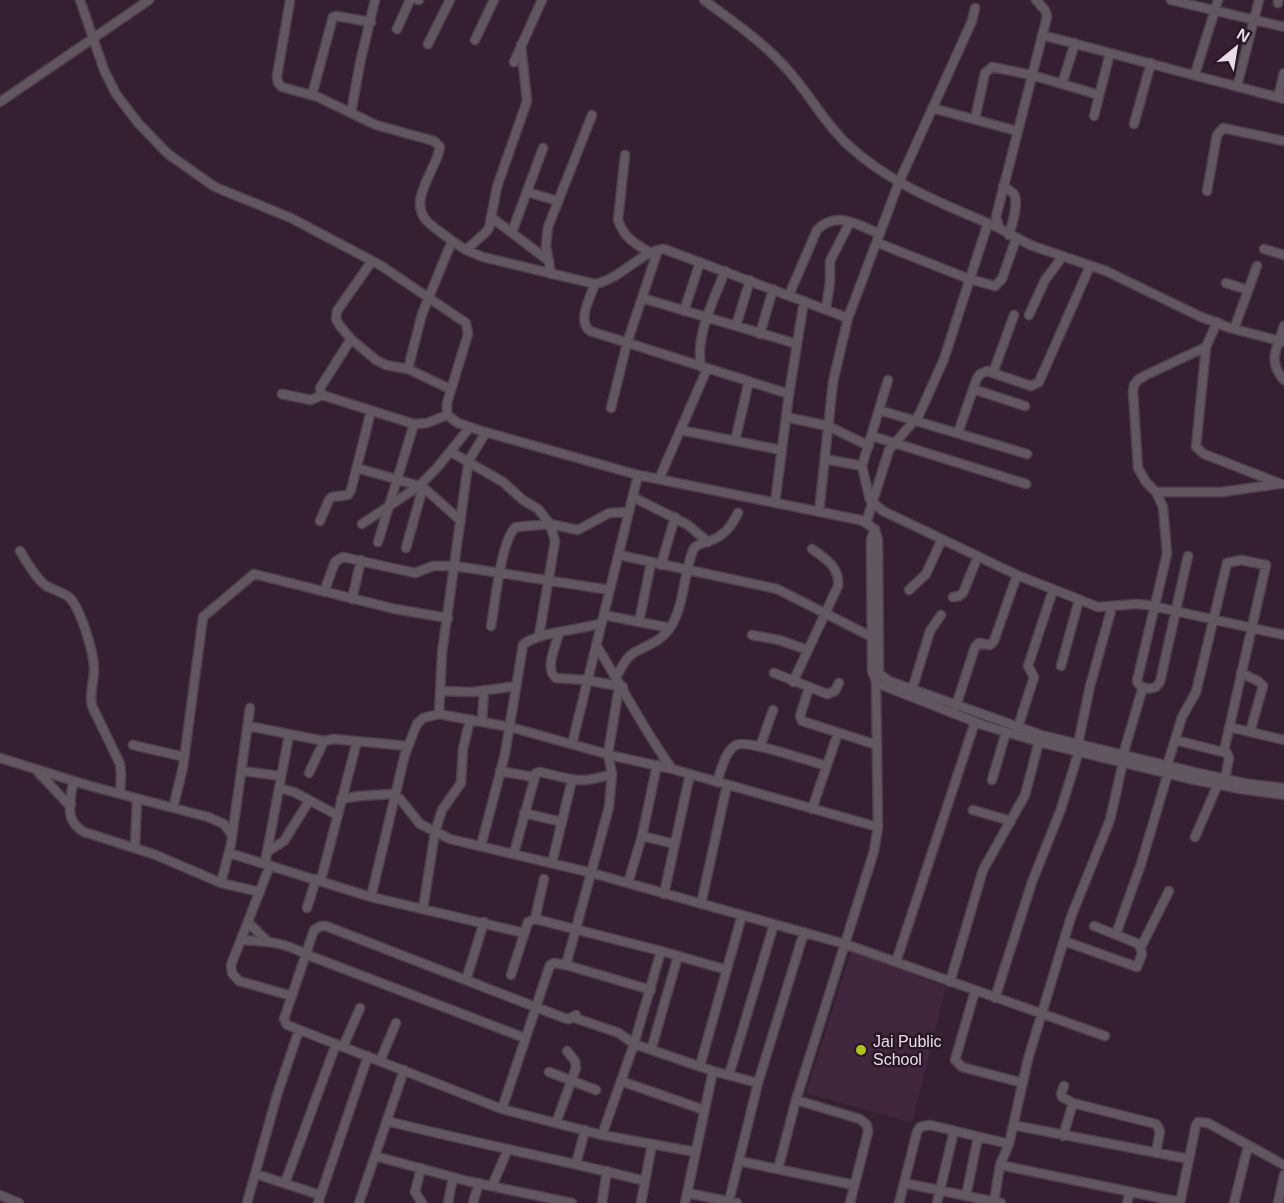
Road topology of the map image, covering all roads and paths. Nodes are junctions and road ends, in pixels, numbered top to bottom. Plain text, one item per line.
1 (80, 0) edge
2 (149, 0) edge
3 (375, 0) edge
4 (411, 0) edge
5 (450, 0) edge
6 (494, 0) edge
7 (542, 0) edge
8 (1036, 0) edge
9 (1048, 0) edge
10 (1172, 0) edge
11 (1218, 0) edge
12 (1259, 0) edge
13 (290, 1) edge
14 (710, 2) edge
15 (975, 8) dead end
16 (1045, 10) junction
17 (1214, 10) junction
18 (1254, 20) junction
19 (370, 22) junction
20 (1284, 27) edge
21 (397, 29) dead end
22 (1042, 34) junction
23 (93, 38) junction
24 (475, 40) dead end
25 (1075, 43) junction
26 (428, 44) dead end
27 (521, 45) junction
28 (1110, 53) junction
29 (514, 62) dead end
30 (1150, 63) junction
31 (1284, 73) edge
32 (1195, 74) junction
33 (1032, 75) junction
34 (1062, 84) junction
35 (1237, 86) junction
36 (312, 95) junction
37 (1099, 95) junction
38 (1281, 98) edge
39 (0, 102) edge
40 (932, 108) junction
41 (351, 113) junction
42 (592, 115) dead end
43 (1094, 116) dead end
44 (975, 119) junction
45 (1134, 124) dead end
46 (1017, 131) junction
47 (1284, 141) edge
48 (543, 148) dead end
49 (625, 156) dead end
50 (899, 182) junction
51 (1003, 186) junction
52 (1207, 190) dead end
53 (527, 192) junction
54 (558, 201) junction
55 (491, 217) junction
56 (850, 222) junction
57 (988, 223) junction
58 (999, 228) junction
59 (512, 232) junction
60 (1012, 237) junction
61 (879, 238) junction
62 (452, 241) junction
63 (1264, 249) dead end
64 (466, 250) junction
65 (655, 251) junction
66 (1284, 255) edge
67 (1063, 256) junction
68 (372, 261) junction
69 (549, 261) junction
70 (700, 262) junction
71 (1090, 266) junction
72 (1257, 266) dead end
73 (725, 271) junction
74 (551, 274) junction
75 (969, 279) junction
76 (750, 280) junction
77 (1226, 283) dead end
78 (595, 284) junction
79 (773, 289) junction
80 (1248, 290) junction
81 (789, 295) junction
82 (642, 298) junction
83 (427, 299) junction
84 (804, 301) junction
85 (826, 309) junction
86 (684, 311) junction
87 (1014, 315) dead end
88 (1029, 315) dead end
89 (708, 317) junction
90 (848, 318) junction
91 (1217, 322) junction
92 (736, 326) junction
93 (1284, 326) edge
94 (1234, 329) junction
95 (760, 334) junction
96 (351, 339) junction
97 (1282, 341) edge
98 (627, 343) junction
99 (797, 344) junction
100 (1206, 347) junction
101 (704, 368) junction
102 (408, 369) junction
103 (993, 374) junction
104 (888, 380) dead end
105 (1284, 380) edge
106 (749, 381) junction
107 (450, 389) junction
108 (973, 389) junction
109 (282, 394) dead end
110 (789, 394) junction
111 (322, 395) junction
112 (1025, 406) dead end
113 (611, 408) dead end
114 (879, 410) junction
115 (370, 411) junction
116 (447, 415) junction
117 (786, 417) junction
118 (915, 421) junction
119 (414, 424) junction
120 (828, 426) junction
121 (470, 427) junction
122 (680, 430) junction
123 (486, 432) junction
124 (958, 434) junction
125 (872, 436) junction
126 (735, 441) junction
127 (893, 444) junction
128 (869, 446) junction
129 (782, 450) junction
130 (451, 452) junction
131 (1027, 454) dead end
132 (825, 459) junction
133 (469, 462) junction
134 (862, 466) junction
135 (357, 468) junction
136 (638, 475) junction
137 (398, 479) junction
138 (659, 479) junction
139 (1026, 484) dead end
140 (1282, 484) edge
141 (421, 486) junction
142 (1156, 492) junction
143 (633, 497) junction
144 (775, 503) junction
145 (872, 503) junction
146 (391, 505) junction
147 (883, 511) junction
148 (629, 512) junction
149 (819, 512) junction
150 (738, 513) dead end
151 (675, 517) junction
152 (320, 521) dead end
153 (461, 521) junction
154 (866, 523) junction
155 (362, 524) dead end
156 (550, 524) junction
157 (875, 529) junction
158 (942, 539) junction
159 (378, 542) dead end
160 (708, 542) junction
161 (406, 548) dead end
162 (812, 549) dead end
163 (20, 551) dead end
164 (619, 555) junction
165 (978, 556) junction
166 (1188, 556) dead end
167 (361, 560) junction
168 (651, 563) junction
169 (661, 565) junction
170 (455, 567) junction
171 (687, 571) junction
172 (500, 573) junction
173 (1017, 574) junction
174 (549, 580) junction
175 (610, 590) junction
176 (909, 590) dead end
177 (1053, 590) junction
178 (324, 592) junction
179 (953, 597) dead end
180 (352, 599) junction
181 (1079, 600) junction
182 (1154, 606) junction
183 (1112, 607) junction
184 (1175, 611) junction
185 (824, 614) junction
186 (941, 615) dead end
187 (448, 618) junction
188 (603, 619) junction
189 (1213, 619) junction
190 (639, 622) junction
191 (491, 626) dead end
192 (670, 628) junction
193 (1251, 628) junction
194 (559, 633) junction
195 (752, 635) dead end
196 (1284, 635) edge
197 (539, 636) junction
198 (872, 637) junction
199 (596, 645) junction
200 (808, 650) junction
201 (1061, 666) dead end
202 (1241, 673) junction
203 (774, 674) dead end
204 (616, 677) junction
205 (587, 680) junction
206 (876, 681) junction
207 (793, 682) junction
208 (839, 683) dead end
209 (516, 686) junction
210 (621, 687) junction
211 (1143, 687) junction
212 (809, 688) junction
213 (484, 690) junction
214 (912, 690) junction
215 (440, 692) junction
216 (956, 706) junction
217 (250, 708) dead end
218 (773, 710) dead end
219 (439, 714) junction
220 (470, 720) junction
221 (482, 722) junction
222 (975, 722) junction
223 (248, 726) junction
224 (510, 727) junction
225 (1018, 727) junction
226 (1229, 727) junction
227 (1006, 732) junction
228 (1250, 732) junction
229 (838, 733) junction
230 (288, 735) junction
231 (1175, 740) junction
232 (1284, 740) edge
233 (324, 741) junction
234 (357, 741) junction
235 (1039, 742) junction
236 (572, 744) junction
237 (133, 745) dead end
238 (408, 746) junction
239 (877, 746) junction
240 (760, 747) junction
241 (1079, 748) junction
242 (1224, 751) junction
243 (608, 754) junction
244 (184, 757) junction
245 (0, 758) edge
246 (1123, 758) junction
247 (657, 765) junction
248 (827, 766) junction
249 (672, 769) junction
250 (1167, 769) junction
251 (37, 770) junction
252 (242, 771) junction
253 (501, 771) junction
254 (309, 773) dead end
255 (612, 774) junction
256 (690, 774) junction
257 (281, 776) junction
258 (533, 777) junction
259 (572, 780) junction
260 (992, 780) dead end
261 (73, 781) junction
262 (1222, 782) junction
263 (722, 783) junction
264 (279, 788) junction
265 (1284, 788) edge
266 (120, 794) junction
267 (395, 795) junction
268 (1284, 795) edge
269 (137, 799) junction
270 (341, 799) junction
271 (309, 801) junction
272 (71, 804) junction
273 (173, 808) junction
274 (813, 809) junction
275 (974, 810) dead end
276 (524, 813) junction
277 (337, 815) junction
278 (1011, 821) junction
279 (562, 822) junction
280 (878, 827) junction
281 (435, 832) junction
282 (232, 835) junction
283 (642, 836) junction
284 (1195, 837) dead end
285 (675, 844) junction
286 (481, 846) junction
287 (135, 848) junction
288 (267, 852) junction
289 (229, 853) junction
290 (514, 853) junction
291 (552, 862) junction
292 (267, 864) junction
293 (592, 873) junction
294 (544, 879) dead end
295 (319, 880) junction
296 (628, 883) junction
297 (221, 884) junction
298 (1169, 891) dead end
299 (260, 892) junction
300 (664, 894) junction
301 (371, 897) junction
302 (701, 904) junction
303 (307, 908) dead end
304 (423, 909) junction
305 (742, 915) junction
306 (535, 920) junction
307 (248, 922) junction
308 (484, 922) junction
309 (774, 924) junction
310 (1094, 926) dead end
311 (576, 929) junction
312 (804, 932) junction
313 (524, 933) junction
314 (1116, 934) junction
315 (241, 940) junction
316 (267, 941) junction
317 (1064, 941) junction
318 (845, 944) junction
319 (1142, 947) junction
320 (661, 951) junction
321 (305, 954) junction
322 (678, 956) junction
323 (896, 962) junction
324 (566, 965) junction
325 (727, 970) junction
326 (511, 975) dead end
327 (466, 980) junction
328 (950, 982) junction
329 (651, 990) junction
330 (975, 991) junction
331 (291, 996) junction
332 (995, 998) junction
333 (535, 1006) junction
334 (360, 1008) dead end
335 (1042, 1013) junction
336 (396, 1023) dead end
337 (299, 1030) junction
338 (1105, 1036) dead end
339 (525, 1038) junction
340 (634, 1044) junction
341 (340, 1045) junction
342 (651, 1050) junction
343 (567, 1051) dead end
344 (368, 1056) junction
345 (380, 1061) junction
346 (700, 1066) junction
347 (404, 1070) junction
348 (713, 1071) junction
349 (549, 1072) dead end
350 (729, 1075) junction
351 (571, 1081) junction
352 (621, 1081) junction
353 (758, 1083) junction
354 (1023, 1083) junction
355 (1064, 1086) dead end
356 (596, 1090) dead end
357 (796, 1100) junction
358 (1073, 1103) junction
359 (502, 1109) junction
360 (704, 1110) junction
361 (387, 1121) junction
362 (556, 1123) junction
363 (1013, 1125) junction
364 (585, 1130) junction
365 (954, 1131) junction
366 (602, 1135) junction
367 (1063, 1136) junction
368 (978, 1137) junction
369 (652, 1144) junction
370 (1009, 1144) junction
371 (1248, 1146) junction
372 (508, 1149) junction
373 (696, 1152) junction
374 (1156, 1153) junction
375 (375, 1156) junction
376 (1189, 1160) junction
377 (739, 1161) junction
378 (576, 1164) junction
379 (1000, 1165) junction
380 (1284, 1165) edge
381 (420, 1168) junction
382 (778, 1169) junction
383 (607, 1171) junction
384 (255, 1174) junction
385 (1284, 1175) edge
386 (453, 1177) junction
387 (645, 1181) junction
388 (285, 1183) junction
389 (479, 1183) junction
390 (904, 1183) junction
391 (854, 1185) junction
392 (492, 1186) junction
393 (940, 1190) junction
394 (687, 1192) junction
395 (1130, 1192) junction
396 (0, 1195) edge
397 (966, 1196) junction
398 (319, 1199) edge
399 (733, 1202) edge
400 (993, 1202) edge
401 (19, 1203) edge
402 (247, 1203) edge
403 (359, 1203) edge
404 (422, 1203) edge
405 (448, 1203) edge
406 (473, 1203) edge
407 (572, 1203) edge
408 (602, 1203) edge
409 (641, 1203) edge
410 (685, 1203) edge
411 (850, 1203) edge
412 (899, 1203) edge
413 (937, 1203) edge
414 (1128, 1203) edge
415 (1180, 1203) edge
416 (1234, 1203) edge
417 (1278, 1203) edge

1 - 23 street
2 - 23 street
3 - 19 street
4 - 21 street
5 - 26 street
6 - 24 street
7 - 27 street
8 - 16 street
9 - 16 street
10 - 17 street
11 - 17 street
12 - 18 street
13 - 36 street
14 - 50 street
15 - 40 street
16 - 22 street
17 - 18 street
17 - 32 street
18 - 20 street
18 - 35 street
19 - 36 street
19 - 41 street
22 - 25 street
22 - 33 street
23 - 39 street
23 - 68 street
25 - 28 street
25 - 34 street
27 - 29 street
27 - 55 street
28 - 30 street
28 - 37 street
30 - 32 street
30 - 45 street
31 - 38 street
32 - 35 street
33 - 34 street
33 - 44 street
33 - 46 street
34 - 37 street
35 - 38 street
36 - 41 street
37 - 43 street
40 - 44 street
40 - 50 street
41 - 62 street
42 - 54 street
44 - 46 street
46 - 51 street
47 - 52 street
48 - 53 street
49 - 65 street
50 - 57 street
50 - 61 street
51 - 58 street
51 - 60 street
53 - 54 street
53 - 59 street
54 - 69 street
55 - 59 street
55 - 64 street
56 - 61 street
56 - 81 street
56 - 85 street
57 - 58 street
57 - 75 street
58 - 60 street
59 - 69 street
60 - 67 street
60 - 75 street
61 - 75 street
61 - 90 street
62 - 64 street
62 - 83 street
63 - 66 street
64 - 74 street
65 - 70 street
65 - 78 street
65 - 82 street
67 - 71 street
67 - 88 street
68 - 83 street
68 - 96 street
69 - 74 street
70 - 73 street
70 - 86 street
71 - 91 street
71 - 103 street
72 - 80 street
73 - 76 street
73 - 89 street
74 - 78 street
75 - 118 street
76 - 79 street
76 - 92 street
77 - 80 street
78 - 98 street
79 - 81 street
79 - 95 street
80 - 94 street
81 - 84 street
82 - 86 street
82 - 98 street
83 - 102 street
83 - 107 street
84 - 85 street
84 - 99 street
85 - 90 street
86 - 89 street
87 - 103 street
89 - 92 street
89 - 101 street
90 - 120 street
91 - 94 street
91 - 100 street
92 - 95 street
93 - 97 street
94 - 97 street
95 - 99 street
96 - 102 street
96 - 111 street
97 - 105 street
98 - 101 street
98 - 113 street
99 - 110 street
100 - 140 street
100 - 142 street
101 - 106 street
101 - 122 street
102 - 107 street
103 - 108 street
104 - 114 street
106 - 110 street
106 - 126 street
107 - 116 street
108 - 112 street
108 - 124 street
109 - 111 street
110 - 117 street
111 - 115 street
114 - 118 street
114 - 125 street
115 - 119 street
115 - 135 street
116 - 119 street
116 - 121 street
117 - 120 street
117 - 129 street
118 - 124 street
118 - 127 street
119 - 137 street
120 - 128 street
120 - 132 street
121 - 123 street
121 - 130 street
122 - 126 street
122 - 138 street
123 - 133 street
123 - 136 street
124 - 131 street
125 - 127 street
125 - 128 street
126 - 129 street
127 - 139 street
127 - 145 street
128 - 134 street
129 - 144 street
130 - 133 street
130 - 141 street
132 - 134 street
132 - 149 street
133 - 153 street
133 - 156 street
134 - 145 street
135 - 137 street
135 - 152 street
136 - 138 street
136 - 143 street
137 - 141 street
137 - 146 street
138 - 144 street
140 - 142 street
141 - 146 street
141 - 153 street
141 - 161 street
142 - 182 street
143 - 148 street
143 - 151 street
144 - 149 street
145 - 147 street
145 - 154 street
146 - 155 street
146 - 159 street
147 - 154 street
147 - 158 street
148 - 156 street
148 - 164 street
149 - 154 street
150 - 160 street
151 - 160 street
151 - 169 street
153 - 170 street
154 - 157 street
156 - 172 street
156 - 174 street
157 - 198 street
157 - 214 street
158 - 165 street
158 - 176 street
160 - 171 street
162 - 185 street
163 - 266 street
164 - 168 street
164 - 175 street
165 - 173 street
165 - 179 street
166 - 184 street
167 - 170 street
167 - 178 street
167 - 180 street
168 - 169 street
168 - 190 street
169 - 171 street
170 - 172 street
170 - 187 street
171 - 185 street
171 - 192 street
172 - 174 street
172 - 191 street
173 - 177 street
173 - 216 street
174 - 175 street
174 - 197 street
175 - 188 street
177 - 181 street
177 - 225 street
178 - 180 street
178 - 244 street
180 - 187 street
181 - 183 street
181 - 201 street
182 - 183 street
182 - 184 street
182 - 211 street
183 - 241 street
184 - 189 street
184 - 211 street
185 - 198 street
185 - 200 street
186 - 214 street
187 - 215 street
188 - 190 street
188 - 194 street
188 - 199 street
189 - 193 street
189 - 193 street
189 - 231 street
190 - 192 street
192 - 204 street
193 - 196 street
193 - 202 street
194 - 197 street
194 - 205 street
195 - 200 street
197 - 209 street
198 - 206 street
199 - 204 street
199 - 205 street
200 - 207 street
202 - 226 street
202 - 228 street
203 - 207 street
204 - 210 street
205 - 210 street
205 - 236 street
206 - 222 street
206 - 239 street
207 - 212 street
208 - 212 street
209 - 213 street
209 - 224 street
210 - 243 street
210 - 249 street
211 - 246 street
212 - 229 street
213 - 215 street
213 - 221 street
214 - 216 street
215 - 219 street
216 - 225 street
217 - 223 street
218 - 240 street
219 - 220 street
219 - 238 street
220 - 221 street
220 - 281 street
221 - 224 street
222 - 227 street
222 - 323 street
223 - 230 street
223 - 252 street
224 - 236 street
224 - 253 street
225 - 241 street
226 - 228 street
226 - 242 street
227 - 235 street
227 - 260 street
228 - 232 street
229 - 239 street
229 - 248 street
230 - 233 street
230 - 257 street
231 - 242 street
231 - 250 street
233 - 234 street
233 - 254 street
234 - 238 street
234 - 270 street
235 - 241 street
235 - 278 street
236 - 243 street
237 - 244 street
238 - 267 street
239 - 280 street
240 - 248 street
240 - 263 street
241 - 246 street
241 - 332 street
242 - 262 street
243 - 247 street
243 - 255 street
244 - 273 street
245 - 251 street
246 - 250 street
246 - 317 street
247 - 249 street
247 - 283 street
248 - 274 street
249 - 256 street
250 - 262 street
250 - 314 street
251 - 261 street
251 - 272 street
252 - 257 street
252 - 282 street
253 - 258 street
253 - 286 street
255 - 259 street
255 - 293 street
256 - 263 street
256 - 285 street
257 - 264 street
258 - 259 street
258 - 276 street
259 - 279 street
261 - 266 street
261 - 272 street
262 - 265 street
262 - 268 street
262 - 284 street
263 - 274 street
263 - 302 street
264 - 271 street
264 - 288 street
266 - 269 street
267 - 270 street
267 - 281 street
267 - 301 street
269 - 273 street
269 - 287 street
270 - 277 street
271 - 277 street
271 - 288 street
272 - 287 street
273 - 282 street
274 - 280 street
275 - 278 street
276 - 279 street
276 - 290 street
277 - 295 street
278 - 328 street
279 - 291 street
280 - 318 street
281 - 286 street
281 - 304 street
282 - 289 street
283 - 285 street
283 - 296 street
285 - 300 street
286 - 290 street
287 - 297 street
288 - 292 street
289 - 292 street
289 - 297 street
290 - 291 street
291 - 293 street
292 - 295 street
292 - 299 street
293 - 296 street
293 - 311 street
294 - 306 street
295 - 301 street
295 - 303 street
296 - 300 street
297 - 299 street
298 - 319 street
299 - 307 street
300 - 302 street
301 - 304 street
302 - 305 street
304 - 308 street
305 - 309 street
305 - 325 street
306 - 311 street
306 - 313 street
307 - 315 street
307 - 316 street
308 - 313 street
308 - 327 street
309 - 312 street
309 - 350 street
310 - 314 street
311 - 320 street
311 - 324 street
312 - 318 street
312 - 353 street
313 - 326 street
314 - 319 street
315 - 316 street
315 - 331 street
316 - 321 street
317 - 319 street
317 - 335 street
318 - 323 street
318 - 357 street
320 - 322 street
320 - 329 street
321 - 327 street
321 - 331 street
321 - 339 street
322 - 325 street
322 - 342 street
323 - 328 street
324 - 329 street
324 - 333 street
325 - 346 street
327 - 333 street
328 - 330 street
329 - 340 street
330 - 332 street
330 - 354 street
331 - 337 street
332 - 335 street
333 - 339 street
333 - 340 street
334 - 341 street
335 - 338 street
335 - 354 street
336 - 345 street
337 - 341 street
337 - 384 street
339 - 359 street
340 - 342 street
340 - 352 street
341 - 344 street
341 - 388 street
342 - 346 street
343 - 351 street
344 - 345 street
344 - 398 street
345 - 347 street
346 - 348 street
347 - 359 street
347 - 361 street
348 - 350 street
348 - 360 street
349 - 351 street
350 - 353 street
351 - 356 street
351 - 362 street
352 - 360 street
352 - 366 street
353 - 377 street
354 - 363 street
355 - 358 street
357 - 382 street
357 - 391 street
358 - 367 street
358 - 374 street
359 - 362 street
360 - 373 street
361 - 372 street
361 - 375 street
362 - 364 street
363 - 367 street
363 - 370 street
364 - 366 street
364 - 378 street
365 - 368 street
365 - 390 street
365 - 393 street
366 - 369 street
367 - 374 street
368 - 370 street
368 - 397 street
369 - 373 street
369 - 387 street
370 - 379 street
371 - 376 street
371 - 380 street
371 - 416 street
372 - 378 street
372 - 392 street
373 - 394 street
374 - 376 street
375 - 381 street
375 - 403 street
376 - 415 street
377 - 382 street
377 - 399 street
378 - 383 street
379 - 395 street
379 - 400 street
381 - 386 street
381 - 404 street
382 - 391 street
383 - 387 street
383 - 408 street
384 - 388 street
384 - 402 street
385 - 417 street
386 - 389 street
386 - 405 street
387 - 409 street
388 - 398 street
389 - 392 street
389 - 406 street
390 - 393 street
390 - 412 street
391 - 411 street
392 - 407 street
393 - 397 street
393 - 413 street
394 - 399 street
394 - 410 street
395 - 414 street
395 - 415 street
396 - 401 street
397 - 400 street

